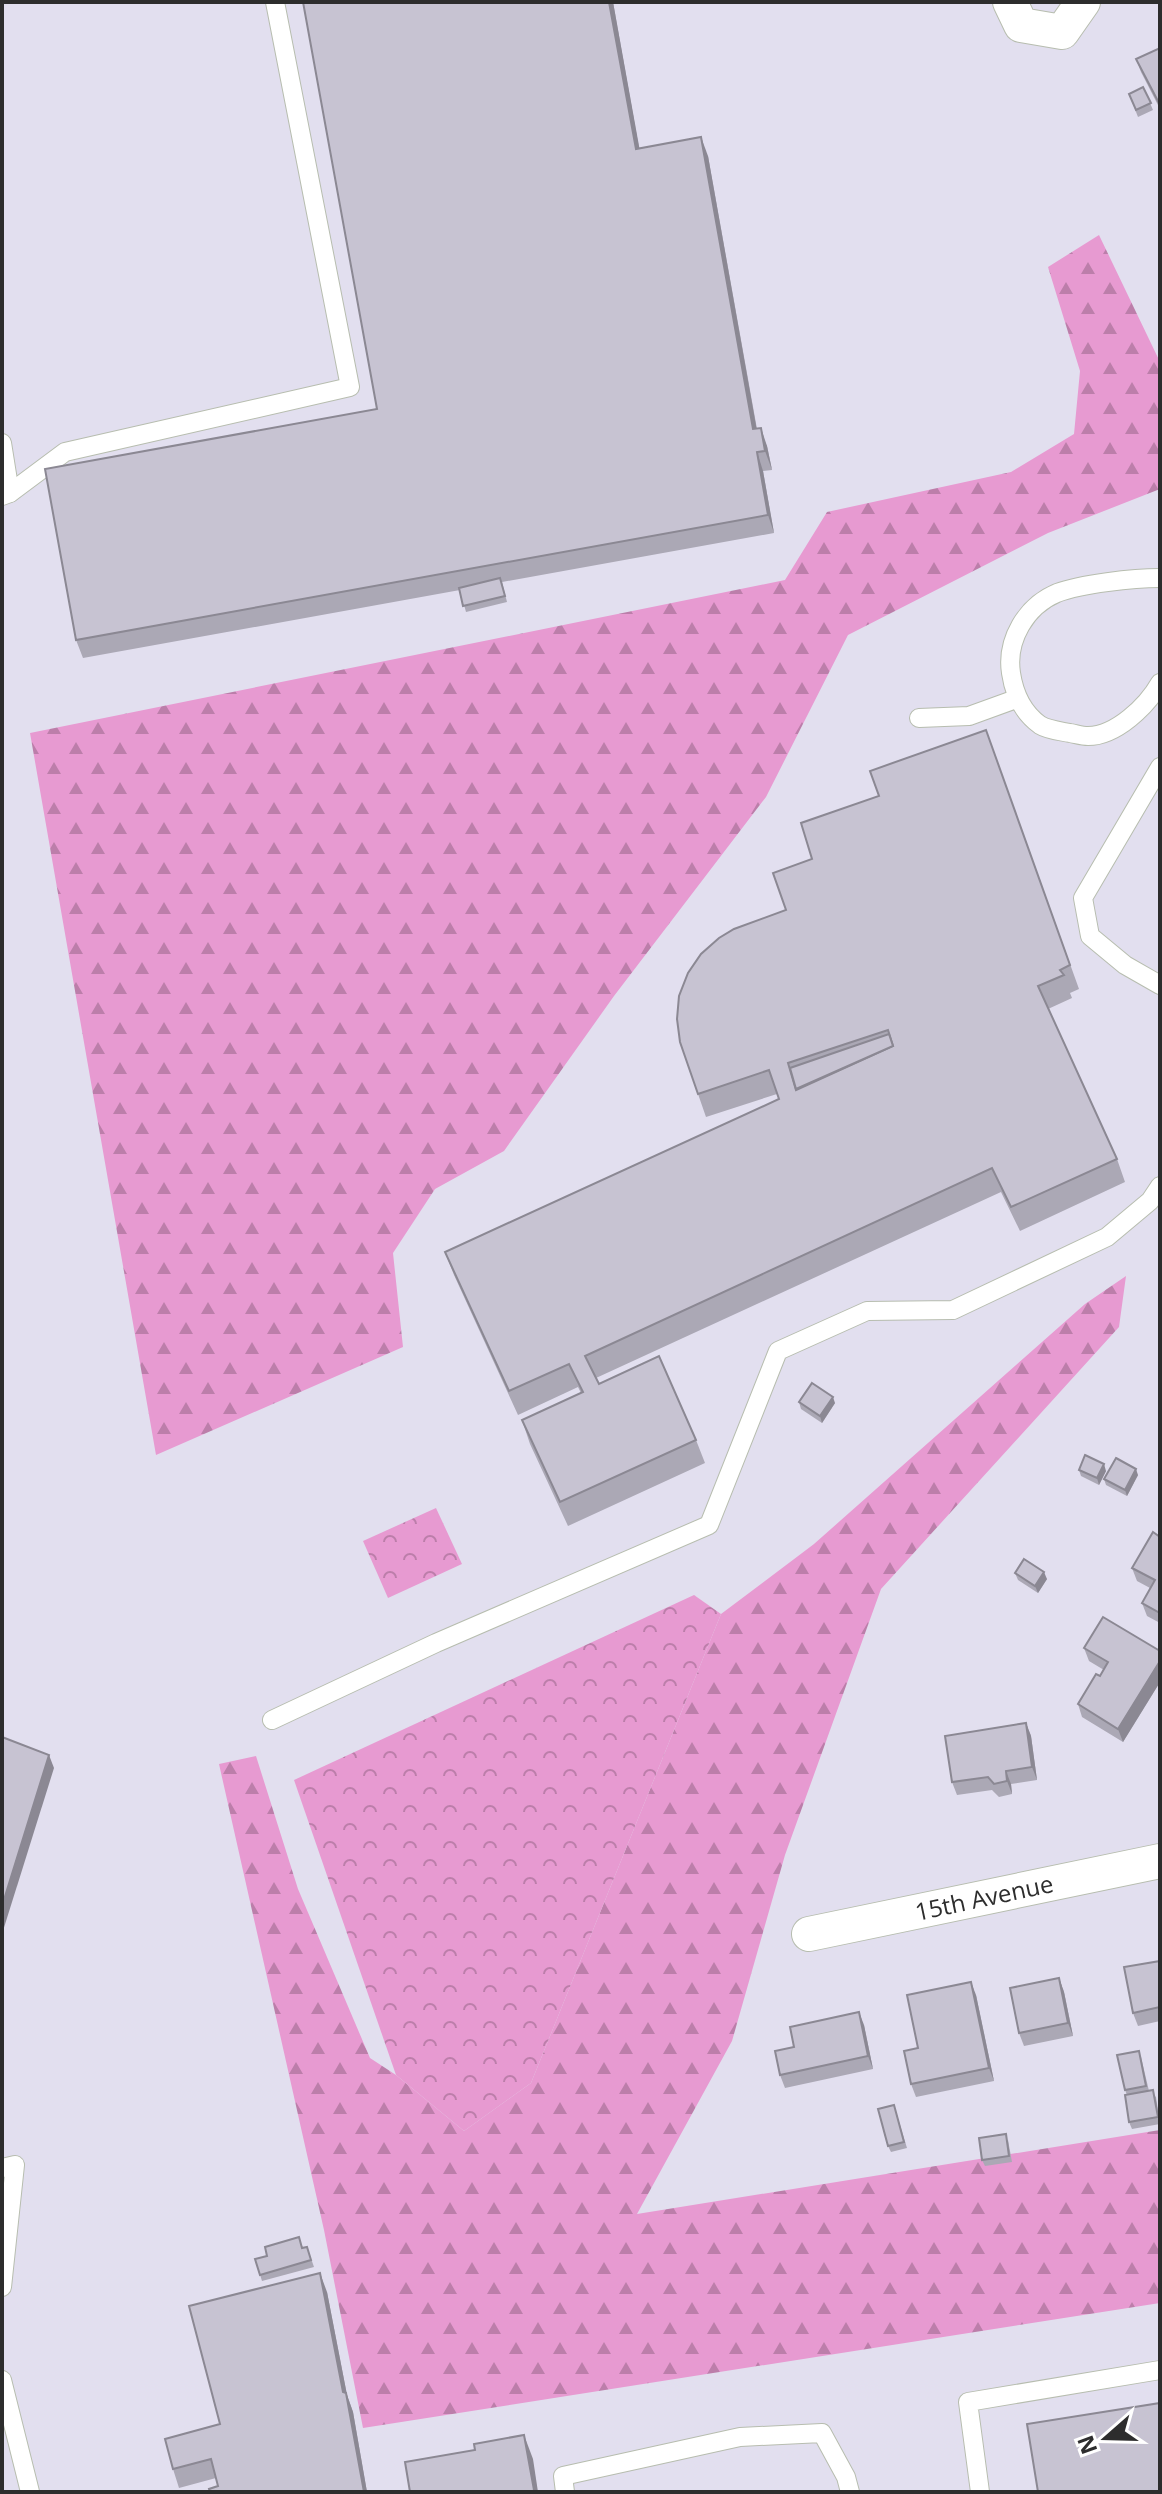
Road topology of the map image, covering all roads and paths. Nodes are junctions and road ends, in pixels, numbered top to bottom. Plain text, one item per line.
1 (275, 2) edge
2 (1083, 2) edge
3 (1016, 14) edge
4 (2, 443) edge
5 (6, 494) edge
6 (1160, 578) edge
7 (1160, 683) edge
8 (1016, 699) junction
9 (919, 718) dead end
10 (1160, 767) edge
11 (1160, 985) edge
12 (1160, 1186) edge
13 (272, 1720) dead end
14 (1160, 1861) edge
15 (809, 1934) dead end
16 (8, 2166) edge
17 (2, 2287) edge
18 (1160, 2370) edge
19 (2, 2380) edge
20 (30, 2492) edge
21 (565, 2492) edge
22 (850, 2492) edge
23 (980, 2492) edge

1 - 5 lane
2 - 3 street
4 - 5 lane
6 - 8 lane
7 - 8 lane
8 - 9 lane
10 - 11 lane
12 - 13 lane
14 - 15 street, 15th Avenue
16 - 17 lane
18 - 23 lane
19 - 20 lane
21 - 22 lane

